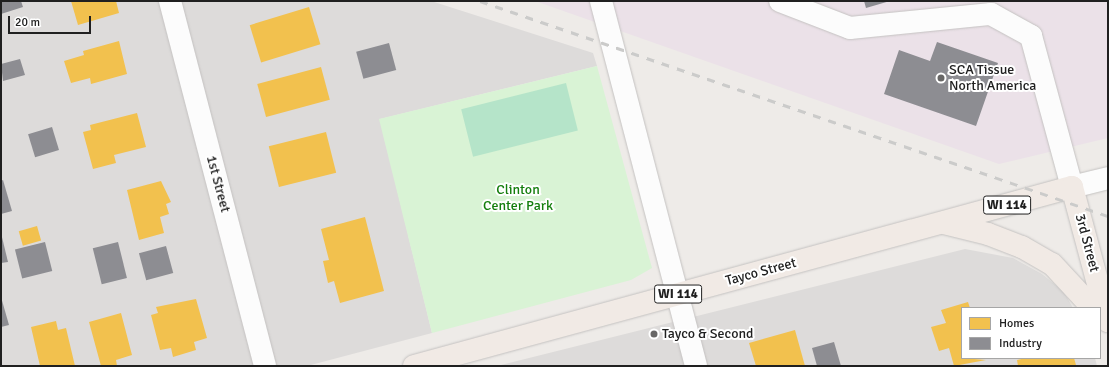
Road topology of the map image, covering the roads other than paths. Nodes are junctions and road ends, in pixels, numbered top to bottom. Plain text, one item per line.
1 (170, 1) edge
2 (600, 1) edge
3 (780, 1) edge
4 (1108, 178) edge
5 (1072, 188) junction
6 (943, 223) junction
7 (678, 294) junction
8 (1092, 307) edge
9 (1101, 318) edge
10 (1108, 321) edge
11 (1108, 327) edge
12 (265, 366) edge
13 (414, 366) edge
14 (696, 366) edge

1 - 12 street, 1st Street
2 - 7 street
3 - 5 street
4 - 5 street, Tayco Street
5 - 6 main road, Tayco Street / WI 114
5 - 10 main road, 3rd Street
6 - 7 main road, Tayco Street / WI 114
6 - 8 main road
7 - 13 main road, Tayco Street / WI 114
7 - 14 street
9 - 11 main road

